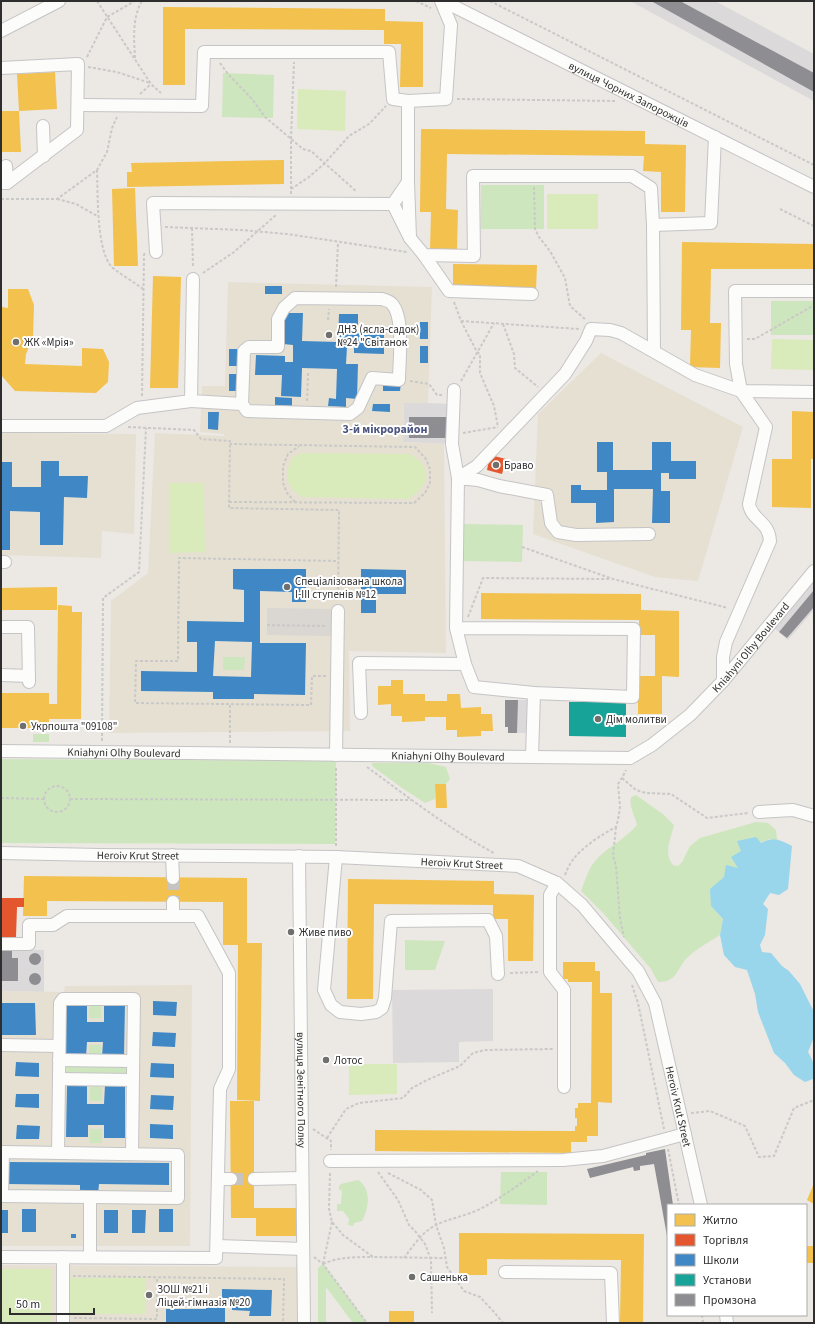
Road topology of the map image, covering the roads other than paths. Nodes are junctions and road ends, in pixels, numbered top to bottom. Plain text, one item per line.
1 (59, 1) edge
2 (442, 1) edge
3 (1, 31) edge
4 (1, 68) edge
5 (408, 101) junction
6 (78, 105) junction
7 (43, 126) dead end
8 (715, 137) junction
9 (44, 156) junction
10 (6, 166) dead end
11 (408, 182) junction
12 (4, 183) edge
13 (814, 187) edge
14 (393, 204) junction
15 (653, 225) junction
16 (410, 238) junction
17 (156, 252) dead end
18 (424, 255) junction
19 (193, 279) road end
20 (814, 291) edge
21 (532, 294) dead end
22 (654, 350) junction
23 (741, 391) junction
24 (814, 392) edge
25 (454, 393) road end
26 (191, 401) junction
27 (242, 404) junction
28 (1, 426) edge
29 (458, 478) junction
30 (648, 534) dead end
31 (814, 572) edge
32 (338, 611) road end
33 (1, 627) edge
34 (460, 628) junction
35 (465, 664) junction
36 (1, 675) edge
37 (723, 680) junction
38 (534, 693) junction
39 (361, 713) dead end
40 (1, 751) edge
41 (336, 755) junction
42 (532, 757) junction
43 (759, 812) road end
44 (814, 816) edge
45 (1, 853) edge
46 (172, 855) junction
47 (299, 856) junction
48 (336, 857) junction
49 (173, 878) tunnel mouth
50 (557, 883) junction
51 (173, 902) tunnel mouth
52 (173, 916) junction
53 (1, 944) edge
54 (498, 974) road end
55 (1, 1045) edge
56 (59, 1046) junction
57 (59, 1060) junction
58 (133, 1061) junction
59 (59, 1079) junction
60 (133, 1080) junction
61 (564, 1087) dead end
62 (685, 1134) junction
63 (58, 1153) junction
64 (132, 1154) junction
65 (330, 1161) road end
66 (254, 1178) tunnel mouth
67 (302, 1178) junction
68 (218, 1179) junction
69 (231, 1179) tunnel mouth
70 (90, 1197) junction
71 (701, 1204) edge
72 (303, 1249) junction
73 (217, 1252) junction
74 (1, 1257) edge
75 (63, 1257) junction
76 (90, 1257) junction
77 (505, 1272) dead end
78 (63, 1320) edge
79 (304, 1323) edge
80 (613, 1323) edge

1 - 3 street
2 - 5 street
2 - 8 street, вулиця Чорних Запорожців
4 - 6 street
5 - 6 street
5 - 11 street
6 - 9 street
7 - 9 street
8 - 13 street, вулиця Чорних Запорожців
8 - 15 street
9 - 12 street
10 - 12 street
11 - 14 street
11 - 16 street
14 - 16 street
14 - 17 street
15 - 18 street
15 - 22 street
16 - 18 street
18 - 21 street
19 - 26 street
20 - 23 street
22 - 23 street
22 - 29 street
23 - 24 street
23 - 37 street
25 - 29 street
26 - 27 street
26 - 28 street
27 - 27 street
29 - 30 street
29 - 34 street
31 - 37 street, Kniahyni Olhy Boulevard
32 - 41 street
33 - 36 street
34 - 35 street
34 - 38 street
35 - 38 street
35 - 39 street
37 - 42 street, Kniahyni Olhy Boulevard
38 - 42 street
40 - 41 street, Kniahyni Olhy Boulevard
41 - 42 street, Kniahyni Olhy Boulevard
43 - 44 street
45 - 46 street, Heroiv Krut Street
46 - 47 street, Heroiv Krut Street
46 - 49 street
47 - 48 street, Heroiv Krut Street
47 - 67 street, вулиця Зенітного Полку
48 - 50 street, Heroiv Krut Street
48 - 54 street
50 - 61 street
50 - 62 street, Heroiv Krut Street
51 - 52 street
52 - 53 street
52 - 68 street
55 - 56 street
56 - 57 street
56 - 58 street
57 - 58 street
57 - 59 street
58 - 60 street
59 - 60 street
59 - 63 street
60 - 64 street
62 - 65 street
62 - 71 street, Heroiv Krut Street
63 - 64 street
63 - 70 street
64 - 70 street
66 - 67 street
67 - 72 street, вулиця Зенітного Полку
68 - 69 street
68 - 73 street
70 - 76 street
72 - 73 street
72 - 79 street, вулиця Зенітного Полку
73 - 76 street
74 - 75 street
75 - 76 street
75 - 78 street
77 - 80 street

